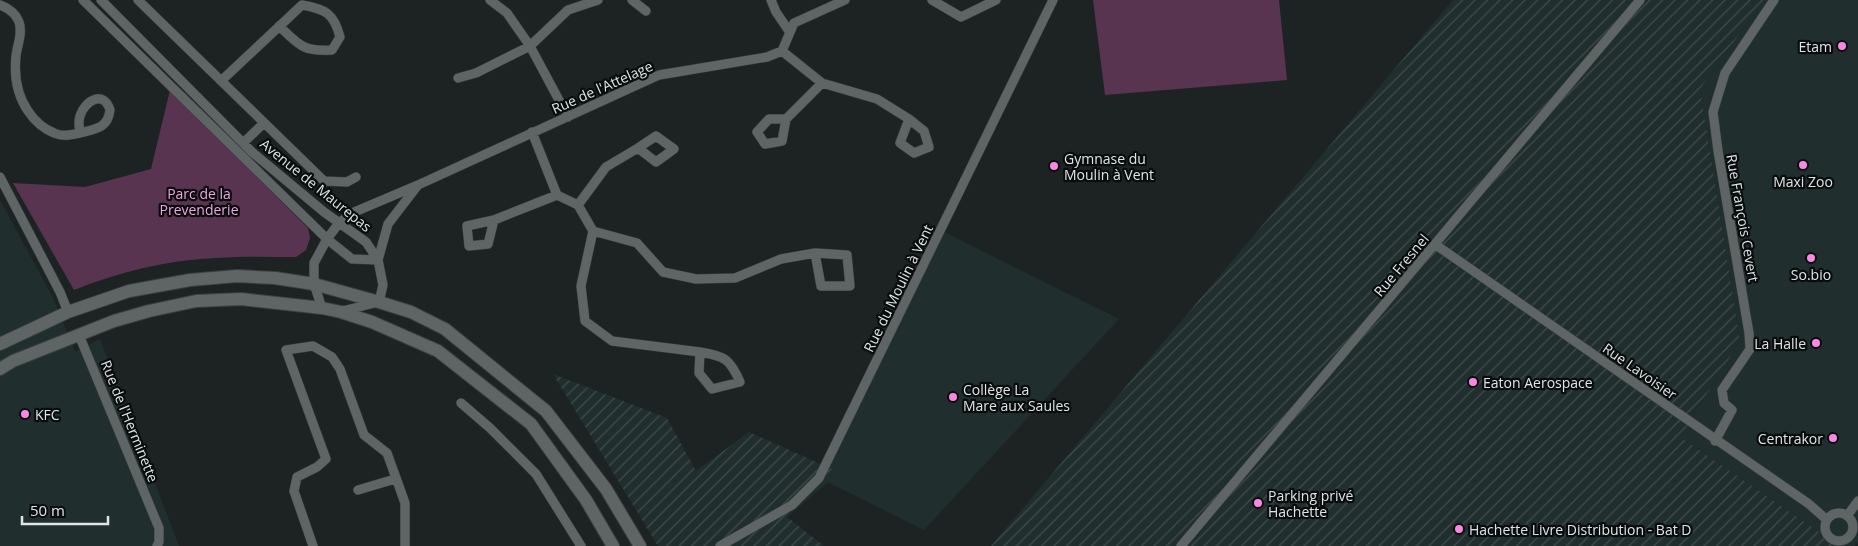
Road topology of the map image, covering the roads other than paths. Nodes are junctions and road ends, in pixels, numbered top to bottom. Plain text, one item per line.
1 (83, 0) edge
2 (101, 0) edge
3 (138, 0) edge
4 (490, 0) edge
5 (598, 0) edge
6 (632, 0) edge
7 (771, 0) edge
8 (845, 0) edge
9 (932, 0) edge
10 (996, 0) edge
11 (1053, 0) edge
12 (1640, 0) edge
13 (1774, 0) edge
14 (0, 5) edge
15 (646, 11) dead end
16 (279, 26) junction
17 (790, 31) junction
18 (530, 46) junction
19 (782, 51) junction
20 (458, 78) dead end
21 (221, 81) junction
22 (822, 83) junction
23 (568, 117) junction
24 (786, 119) dead end
25 (909, 119) dead end
26 (264, 123) junction
27 (80, 132) dead end
28 (532, 132) junction
29 (243, 143) junction
30 (638, 148) dead end
31 (0, 177) edge
32 (356, 177) dead end
33 (418, 185) junction
34 (557, 195) junction
35 (578, 204) junction
36 (494, 220) dead end
37 (339, 224) junction
38 (593, 231) junction
39 (327, 239) junction
40 (1436, 246) junction
41 (815, 253) junction
42 (378, 260) junction
43 (314, 284) junction
44 (379, 302) junction
45 (322, 308) junction
46 (68, 312) junction
47 (341, 312) junction
48 (80, 336) junction
49 (0, 344) edge
50 (700, 352) junction
51 (0, 369) edge
52 (461, 403) dead end
53 (1715, 441) junction
54 (395, 479) junction
55 (358, 490) dead end
56 (1858, 501) edge
57 (1847, 516) junction
58 (1827, 520) junction
59 (1850, 536) junction
60 (1858, 541) edge
61 (1829, 542) edge
62 (157, 546) edge
63 (313, 546) edge
64 (405, 546) edge
65 (581, 546) edge
66 (613, 546) edge
67 (640, 546) edge
68 (720, 546) edge
69 (1181, 546) edge

1 - 39 street, Avenue de Maurepas
2 - 29 street, Avenue de Maurepas
3 - 21 street
4 - 18 street
5 - 18 street
6 - 15 street
7 - 17 street
8 - 17 street
9 - 10 street
11 - 68 street, Rue du Moulin à Vent
12 - 40 street, Rue Fresnel
13 - 53 street, Rue François Cevert
14 - 27 street
16 - 16 street
16 - 21 street
17 - 19 street
18 - 20 street
18 - 23 street
19 - 22 street
19 - 23 street, Rue de l'Attelage
21 - 26 street
22 - 24 street
22 - 25 street
23 - 28 street, Rue de l'Attelage
26 - 29 street
26 - 32 street
28 - 33 street, Rue de l'Attelage
28 - 34 street
29 - 37 street, Avenue de Maurepas
30 - 35 street
31 - 46 street
33 - 37 street, Rue de l'Attelage
33 - 42 street, Rue de l'Attelage
34 - 35 street
34 - 36 street
35 - 38 street
37 - 39 street, Rue de l'Attelage
37 - 42 street, Avenue de Maurepas
38 - 41 street
38 - 50 street
39 - 42 street, Avenue de Maurepas
39 - 43 street, Rue de l'Attelage
40 - 53 street, Rue Lavoisier
40 - 69 street, Rue Fresnel
41 - 41 street
42 - 44 street, Rue de l'Attelage
43 - 44 street
43 - 45 street, Rue de l'Attelage
43 - 46 street
44 - 47 street
44 - 67 street
45 - 47 street
45 - 48 street
46 - 49 street
47 - 66 street
48 - 51 street
48 - 62 street, Rue de l'Herminette
50 - 50 street
52 - 65 street
53 - 58 street, Rue Lavoisier
54 - 55 street
54 - 63 street
54 - 64 street
56 - 57 street
57 - 58 street
57 - 59 street
58 - 61 street
59 - 60 street
59 - 61 street

